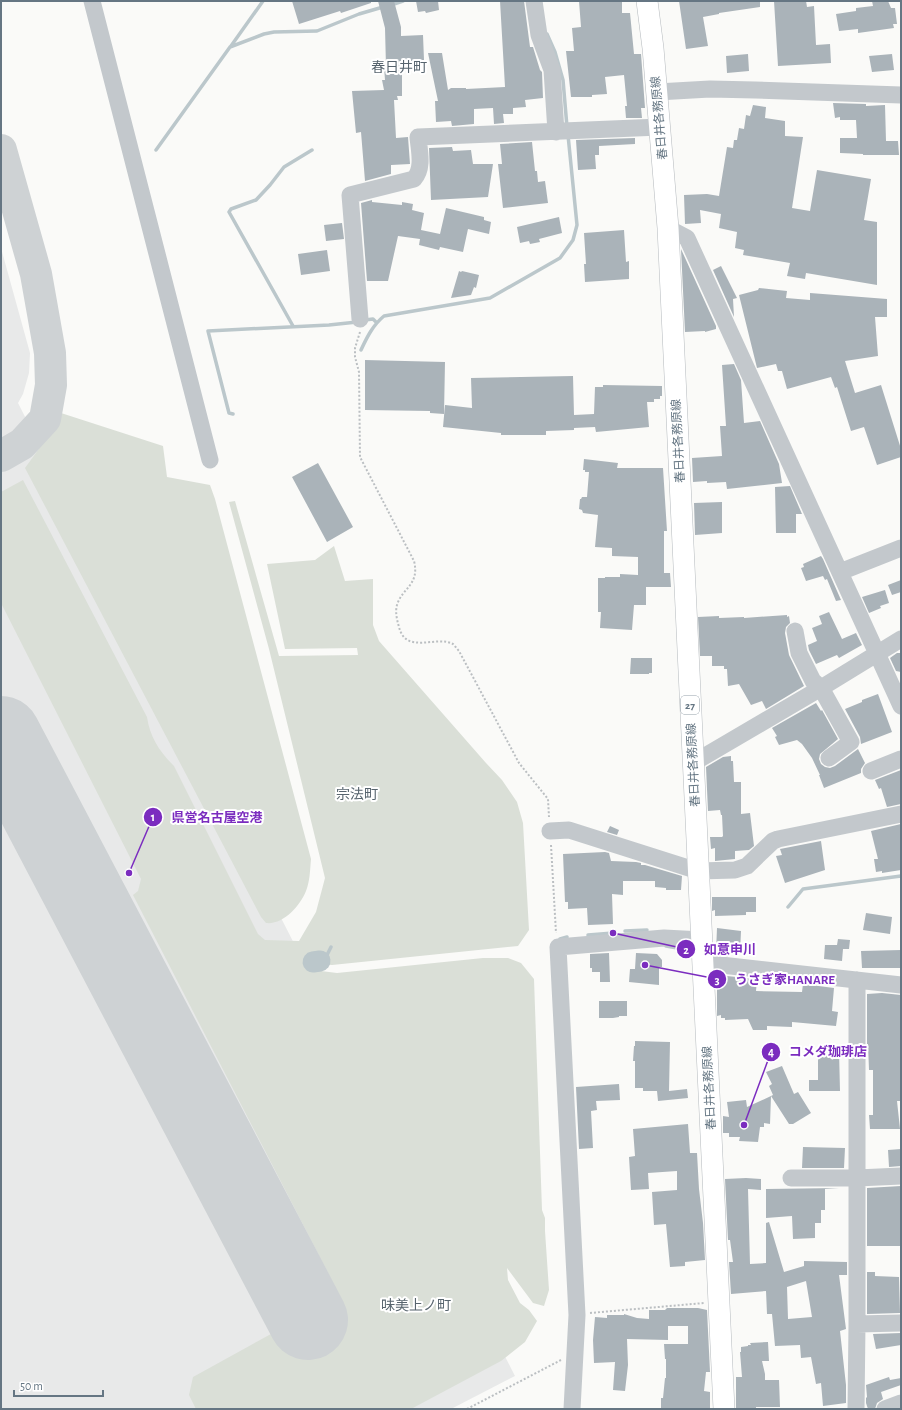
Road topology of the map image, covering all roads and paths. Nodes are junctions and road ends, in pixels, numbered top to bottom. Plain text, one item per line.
1 (92, 1) edge
2 (534, 1) edge
3 (647, 1) edge
4 (657, 92) junction
5 (901, 95) edge
6 (660, 127) junction
7 (556, 132) junction
8 (668, 228) junction
9 (360, 319) joint
10 (210, 460) dead end
11 (901, 548) edge
12 (840, 572) junction
13 (795, 631) dead end
14 (901, 639) edge
15 (878, 654) junction
16 (821, 688) junction
17 (901, 706) edge
18 (829, 758) dead end
19 (901, 760) edge
20 (693, 763) junction
21 (871, 771) dead end
22 (901, 814) edge
23 (550, 831) junction
24 (698, 871) junction
25 (702, 940) junction
26 (558, 947) junction
27 (704, 963) junction
28 (857, 980) junction
29 (901, 985) edge
30 (901, 1176) edge
31 (791, 1178) dead end
32 (858, 1178) junction
33 (719, 1301) junction
34 (577, 1315) junction
35 (901, 1323) edge
36 (858, 1324) junction
37 (576, 1352) junction
38 (901, 1403) edge
39 (467, 1409) edge
40 (572, 1409) edge
41 (724, 1409) edge
42 (856, 1409) edge
43 (885, 1409) edge

1 - 10 street
2 - 7 street
3 - 4 main road, 春日井各務原線 / 27
4 - 5 street
4 - 6 main road, 春日井各務原線 / 27
6 - 7 street
6 - 8 main road, 春日井各務原線 / 27
7 - 9 street
8 - 12 street
8 - 20 main road, 春日井各務原線 / 27
9 - 23 path
11 - 12 street
12 - 15 street
13 - 16 street
14 - 15 street
15 - 16 street
15 - 17 street
16 - 18 street
16 - 20 street
19 - 21 street
20 - 24 main road, 春日井各務原線 / 27
22 - 24 street
23 - 24 street
23 - 26 path
24 - 25 main road, 春日井各務原線 / 27
25 - 26 street
25 - 27 main road, 春日井各務原線 / 27
26 - 34 street
27 - 28 street
27 - 33 main road, 春日井各務原線 / 27
28 - 29 street
28 - 32 street
30 - 32 street
31 - 32 street
32 - 36 street
33 - 34 path
33 - 41 main road, 春日井各務原線 / 27
34 - 37 street
35 - 36 street
36 - 42 street
37 - 39 path
37 - 40 street
38 - 43 street

